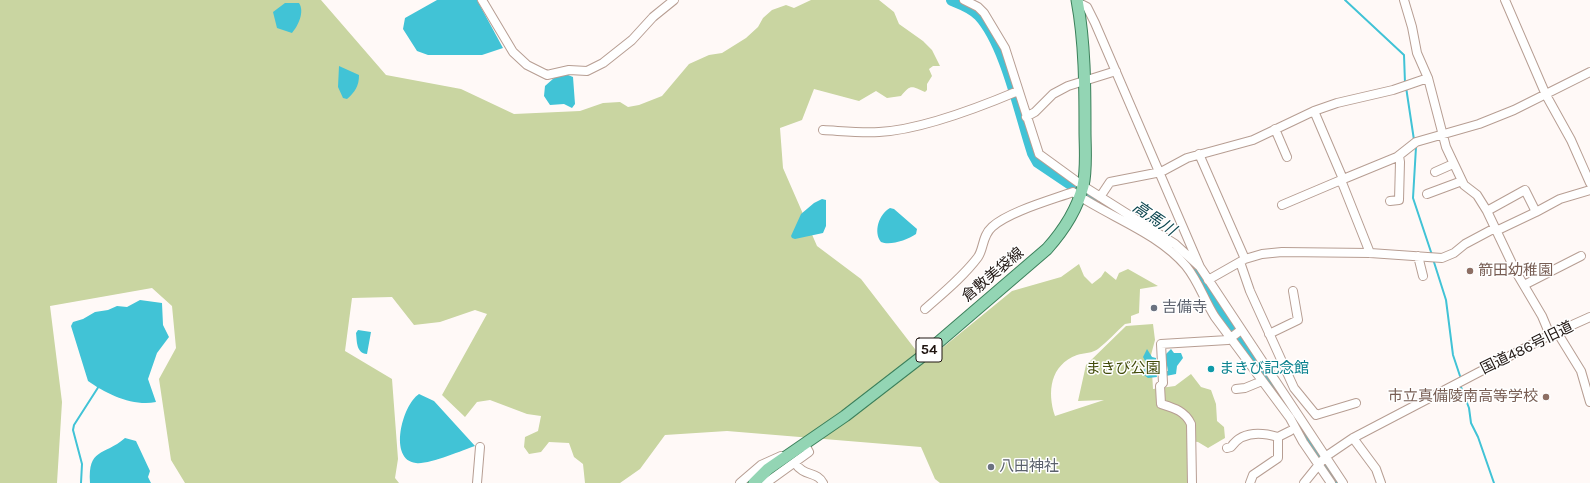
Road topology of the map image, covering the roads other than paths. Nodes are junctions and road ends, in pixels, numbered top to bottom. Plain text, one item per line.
1 (482, 0) edge
2 (674, 0) edge
3 (964, 0) edge
4 (1404, 0) edge
5 (1505, 0) edge
6 (1077, 1) edge
7 (1116, 72) junction
8 (1590, 72) edge
9 (1428, 78) junction
10 (1085, 82) junction
11 (1015, 92) junction
12 (1546, 95) junction
13 (1314, 111) junction
14 (1026, 117) junction
15 (1275, 129) junction
16 (823, 130) dead end
17 (1442, 134) junction
18 (1199, 154) junction
19 (1399, 156) junction
20 (1287, 157) dead end
21 (1454, 164) junction
22 (1161, 172) junction
23 (1435, 172) dead end
24 (1342, 180) junction
25 (1462, 181) junction
26 (1590, 183) edge
27 (1590, 190) edge
28 (1081, 191) junction
29 (1427, 194) dead end
30 (1100, 197) junction
31 (1390, 202) dead end
32 (1282, 205) dead end
33 (1487, 211) junction
34 (1536, 212) junction
35 (1496, 230) junction
36 (1370, 253) junction
37 (1418, 256) junction
38 (1581, 256) dead end
39 (1243, 260) junction
40 (1200, 267) junction
41 (1424, 276) dead end
42 (1208, 280) junction
43 (1524, 285) junction
44 (1293, 291) dead end
45 (925, 309) dead end
46 (1590, 318) edge
47 (1236, 334) junction
48 (1269, 334) junction
49 (1554, 334) junction
50 (1262, 381) junction
51 (1236, 389) dead end
52 (1590, 402) edge
53 (1356, 403) dead end
54 (1290, 418) junction
55 (1290, 431) junction
56 (1278, 437) junction
57 (1353, 438) junction
58 (1303, 442) junction
59 (480, 447) dead end
60 (800, 448) junction
61 (1227, 448) dead end
62 (1322, 461) junction
63 (795, 462) junction
64 (477, 483) edge
65 (740, 483) edge
66 (754, 483) edge
67 (766, 483) edge
68 (823, 483) edge
69 (1192, 483) edge
70 (1250, 483) edge
71 (1304, 483) edge
72 (1331, 483) edge
73 (1343, 483) edge
74 (1381, 483) edge

1 - 2 street
3 - 11 street
4 - 9 street
5 - 12 street
6 - 7 street
6 - 10 main road, 倉敷美袋線 / 54
7 - 10 street
7 - 22 street
8 - 12 street
9 - 13 street
9 - 17 street
10 - 14 street
10 - 28 main road, 倉敷美袋線 / 54
11 - 14 street
11 - 16 street
12 - 17 street
12 - 26 street
13 - 15 street
13 - 24 street
14 - 28 street
15 - 18 street
15 - 20 street
17 - 19 street
17 - 21 street
18 - 22 street
18 - 39 street
19 - 24 street
19 - 31 street
21 - 23 street
21 - 25 street
22 - 30 street
22 - 40 street
24 - 32 street
24 - 36 street
25 - 29 street
25 - 33 street
27 - 34 street
28 - 30 street
28 - 45 street
28 - 47 street
28 - 60 main road, 倉敷美袋線 / 54
30 - 40 street
33 - 34 street
33 - 35 street
34 - 35 street
35 - 37 street
35 - 43 street
36 - 37 street
36 - 39 street
37 - 41 street
38 - 43 street
39 - 42 street
39 - 48 street
40 - 42 street
42 - 47 street
43 - 49 street
44 - 48 street
46 - 49 street, 国道486号旧道
47 - 50 street
47 - 62 street
47 - 69 street
48 - 53 street
49 - 52 street
49 - 57 street, 国道486号旧道
50 - 51 street
50 - 54 street
54 - 55 street
54 - 58 street
55 - 56 street
55 - 58 street
56 - 61 street
56 - 70 street
57 - 62 street, 国道486号旧道
57 - 74 street
58 - 62 street
59 - 64 street
60 - 63 street
60 - 65 street
60 - 66 main road, 倉敷美袋線 / 54
62 - 71 street, 国道486号旧道
62 - 72 street
62 - 73 street
63 - 67 street
63 - 68 street

